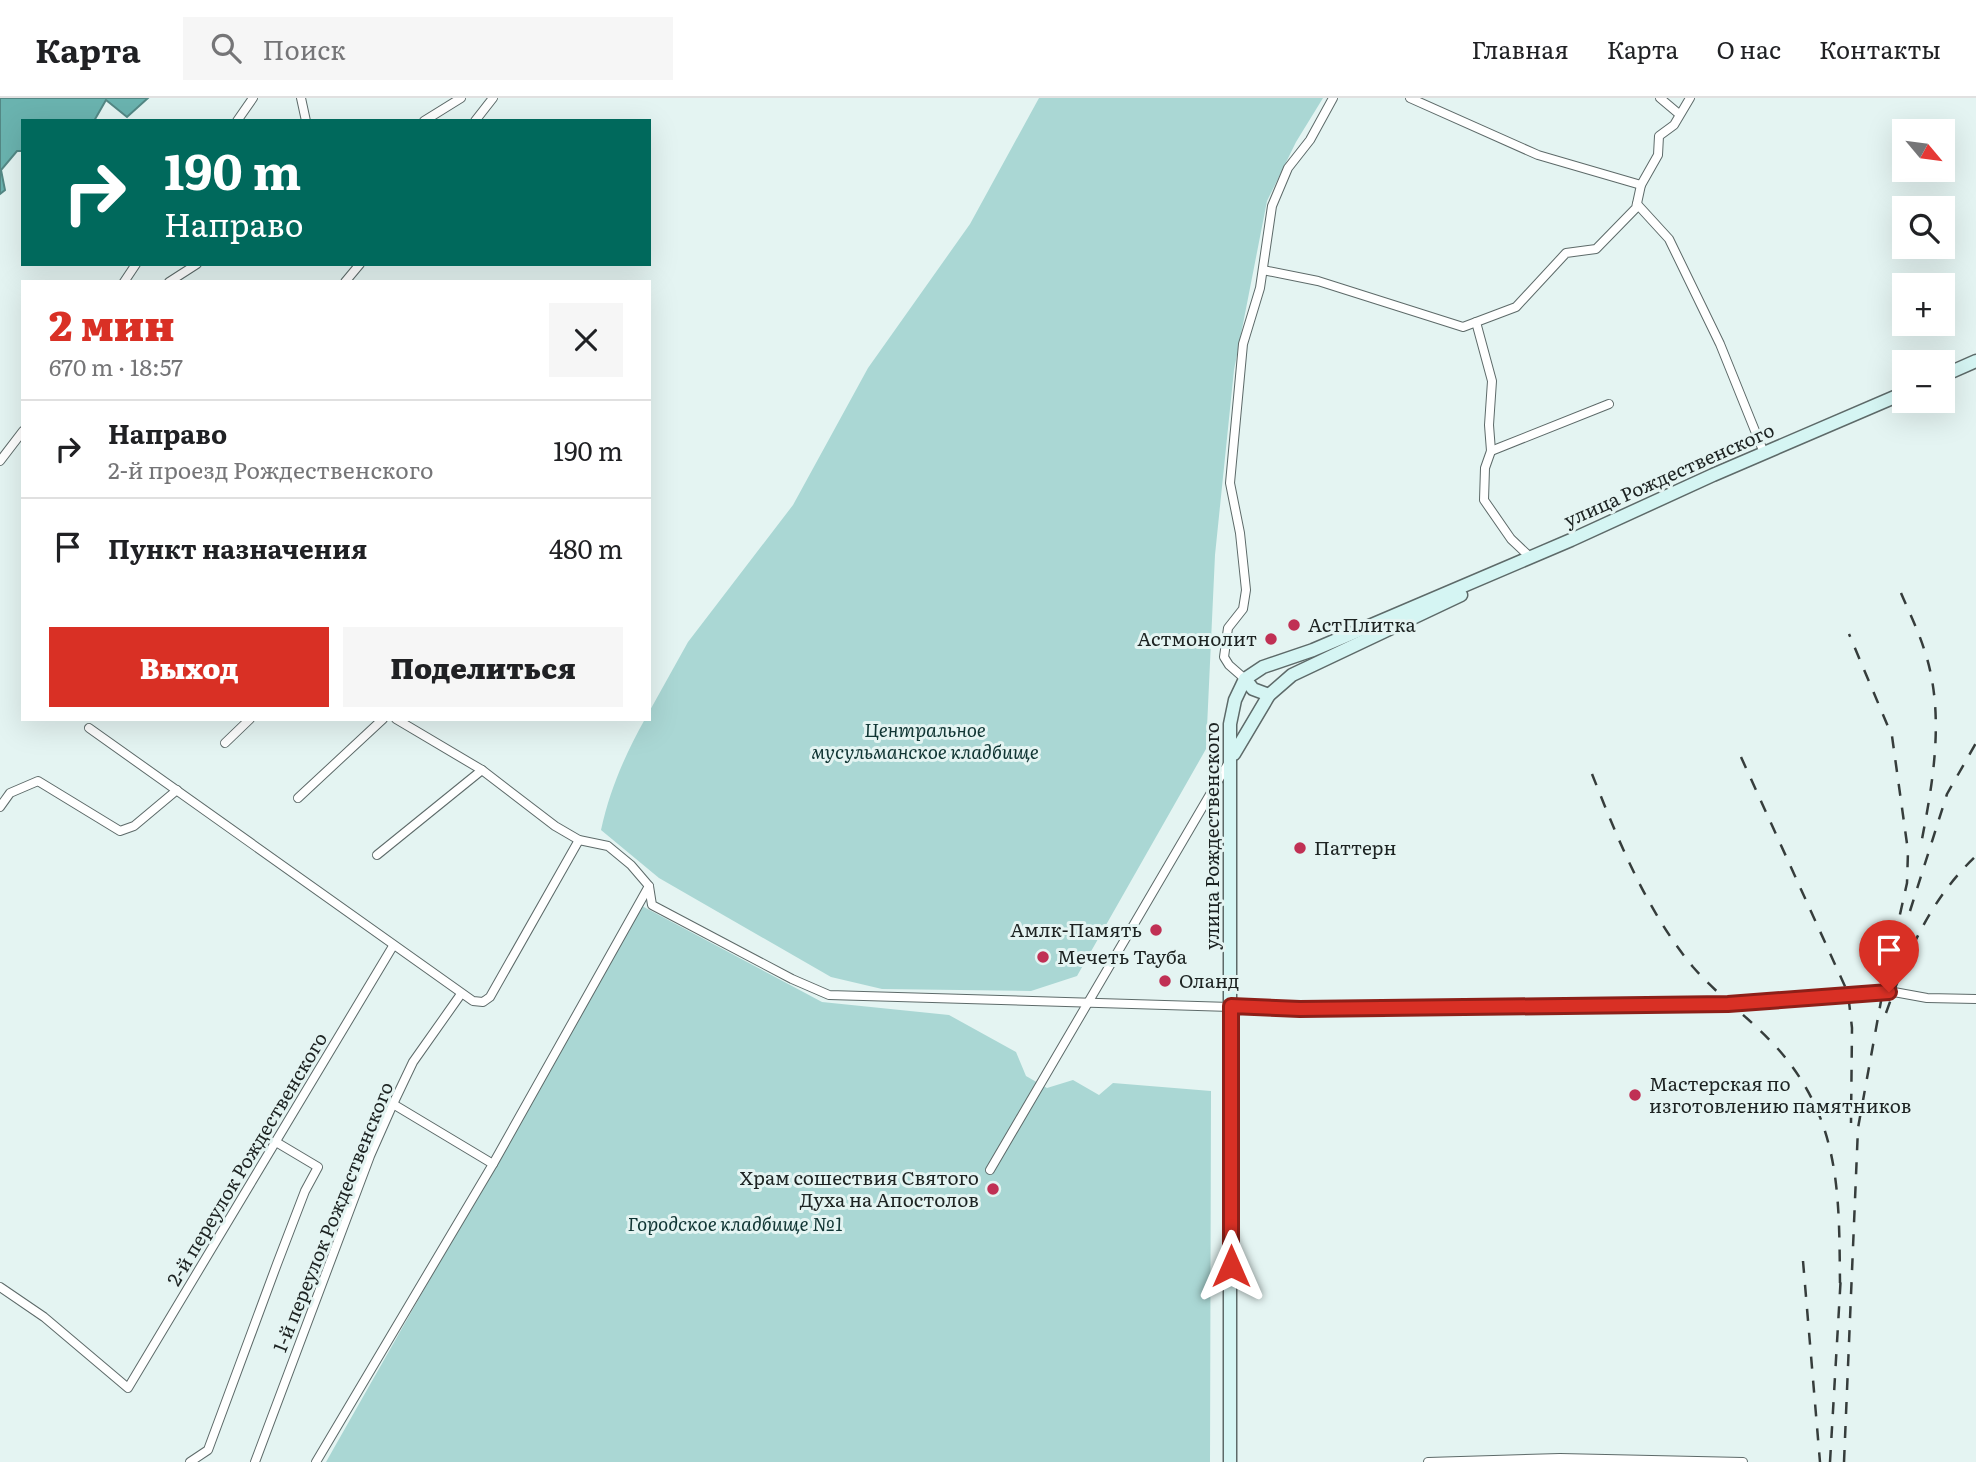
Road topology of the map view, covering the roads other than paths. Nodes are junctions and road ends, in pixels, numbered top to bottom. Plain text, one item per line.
1 (253, 98) edge
2 (301, 98) edge
3 (450, 98) edge
4 (461, 98) edge
5 (493, 98) edge
6 (1333, 98) edge
7 (1410, 98) edge
8 (1660, 98) edge
9 (1690, 98) edge
10 (444, 108) junction
11 (1679, 114) junction
12 (238, 119) edge
13 (306, 119) edge
14 (427, 119) edge
15 (477, 119) edge
16 (1641, 185) junction
17 (1637, 204) junction
18 (194, 266) edge
19 (357, 266) edge
20 (1263, 270) junction
21 (172, 280) edge
22 (347, 280) edge
23 (1476, 322) junction
24 (1976, 362) edge
25 (1955, 371) edge
26 (1892, 398) edge
27 (1609, 404) dead end
28 (21, 434) edge
29 (1492, 451) junction
30 (1763, 453) junction
31 (0, 461) edge
32 (1571, 540) junction
33 (1530, 557) junction
34 (1263, 667) junction
35 (1245, 679) junction
36 (1273, 691) junction
37 (248, 721) edge
38 (381, 721) edge
39 (399, 721) edge
40 (89, 728) dead end
41 (225, 743) dead end
42 (1233, 756) junction
43 (482, 770) junction
44 (177, 790) junction
45 (298, 798) dead end
46 (0, 807) edge
47 (579, 840) junction
48 (377, 855) dead end
49 (649, 886) junction
50 (393, 946) junction
51 (461, 994) junction
52 (1976, 999) edge
53 (1086, 1002) junction
54 (1231, 1006) junction
55 (393, 1104) junction
56 (276, 1142) junction
57 (493, 1164) junction
58 (990, 1170) dead end
59 (0, 1287) edge
60 (1560, 1460) edge
61 (190, 1462) edge
62 (255, 1462) edge
63 (316, 1462) edge
64 (1230, 1462) edge
65 (1428, 1462) edge
66 (1743, 1462) edge

1 - 12 street
2 - 13 street
3 - 10 street
4 - 10 street
5 - 15 street
6 - 20 street
7 - 16 street
8 - 11 street
9 - 11 street
10 - 14 street
11 - 16 street
16 - 17 street
17 - 23 street
17 - 30 street
18 - 21 street
19 - 22 street
20 - 23 street
20 - 35 street
23 - 29 street
24 - 25 main road
26 - 30 main road, улица Рождественского
27 - 29 street
28 - 31 street
29 - 33 street
30 - 32 main road, улица Рождественского
32 - 33 main road, улица Рождественского
32 - 36 main road
33 - 34 main road, улица Рождественского
34 - 35 main road, улица Рождественского
34 - 36 main road
35 - 36 main road
35 - 42 main road, улица Рождественского
36 - 42 main road
37 - 41 street
38 - 45 street
39 - 43 street
40 - 44 street
42 - 53 street
42 - 54 main road, улица Рождественского
43 - 47 street
43 - 48 street
44 - 46 street
44 - 50 street
47 - 49 street
47 - 51 street
49 - 53 street
49 - 57 street
50 - 51 street
50 - 56 street, 2-й переулок Рождественского
51 - 55 street, 1-й переулок Рождественского
52 - 54 street
53 - 54 street
53 - 58 street
54 - 64 main road, улица Рождественского
55 - 57 street
55 - 62 street, 1-й переулок Рождественского
56 - 59 street, 2-й переулок Рождественского
56 - 61 street
57 - 63 street
60 - 65 street
60 - 66 street

